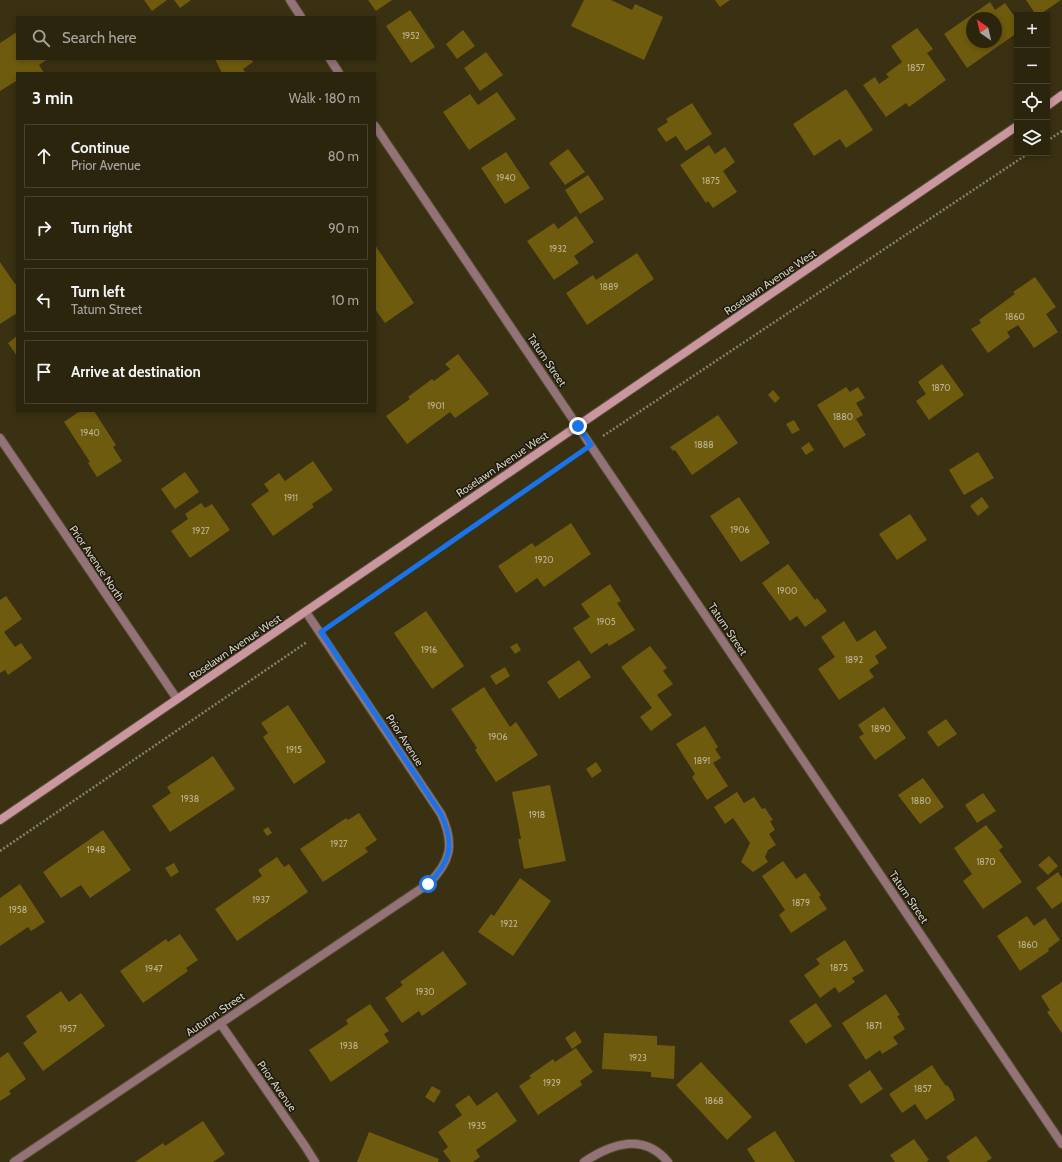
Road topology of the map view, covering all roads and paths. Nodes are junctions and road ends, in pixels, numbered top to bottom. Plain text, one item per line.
1 (290, 0) edge
2 (300, 16) edge
3 (331, 60) edge
4 (338, 72) edge
5 (1062, 95) edge
6 (1050, 104) edge
7 (376, 127) edge
8 (1014, 128) edge
9 (1062, 131) edge
10 (1050, 139) edge
11 (1024, 156) edge
12 (578, 426) junction
13 (0, 438) edge
14 (591, 445) junction
15 (306, 612) junction
16 (321, 632) junction
17 (176, 699) junction
18 (0, 820) edge
19 (0, 851) edge
20 (428, 884) joint
21 (220, 1023) junction
22 (1062, 1144) edge
23 (14, 1162) edge
24 (314, 1162) edge
25 (584, 1162) edge
26 (668, 1162) edge

1 - 2 street
3 - 4 street
5 - 6 street
7 - 12 street, Tatum Street
8 - 12 street, Roselawn Avenue West
9 - 10 path
11 - 14 path
12 - 14 street, Tatum Street
12 - 15 street, Roselawn Avenue West
13 - 17 street, Prior Avenue North
14 - 16 path
14 - 22 street, Tatum Street
15 - 16 street, Prior Avenue
15 - 17 street, Roselawn Avenue West
16 - 19 path
16 - 20 street, Prior Avenue
17 - 18 street, Roselawn Avenue West
20 - 21 street, Autumn Street
21 - 23 street, Autumn Street
21 - 24 street, Prior Avenue
25 - 26 street

